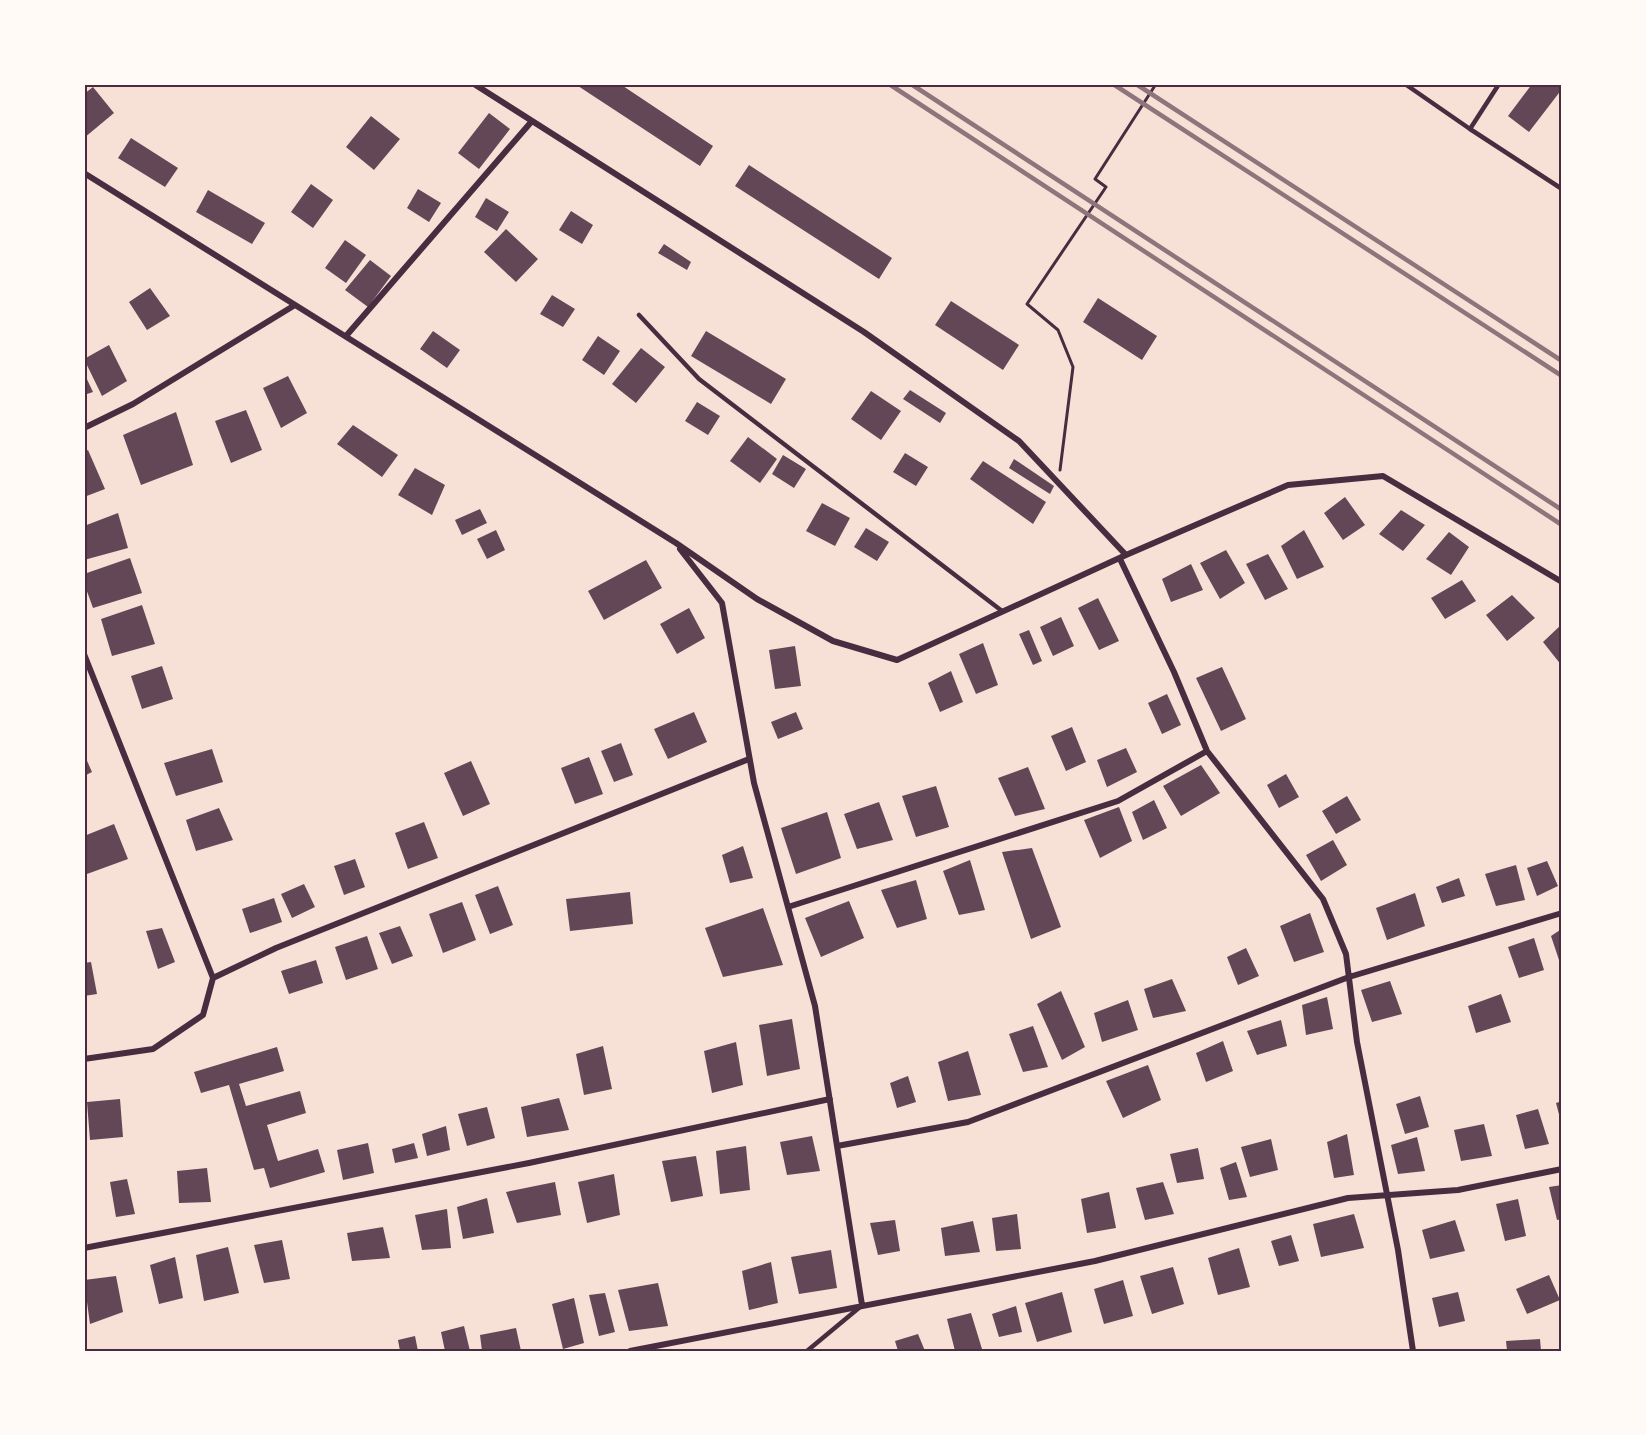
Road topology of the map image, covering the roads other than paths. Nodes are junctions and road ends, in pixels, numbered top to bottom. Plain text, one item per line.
1 (474, 84) edge
2 (1405, 84) edge
3 (1499, 84) edge
4 (532, 121) junction
5 (1470, 129) junction
6 (84, 173) edge
7 (1562, 189) edge
8 (295, 305) junction
9 (639, 315) dead end
10 (346, 336) junction
11 (84, 428) edge
12 (676, 543) junction
13 (1123, 557) junction
14 (1562, 582) edge
15 (1002, 611) junction
16 (84, 654) edge
17 (1208, 751) junction
18 (749, 759) junction
19 (788, 907) junction
20 (1562, 913) edge
21 (1349, 976) junction
22 (213, 978) junction
23 (84, 1059) edge
24 (830, 1099) junction
25 (837, 1146) junction
26 (1562, 1169) edge
27 (1386, 1195) junction
28 (84, 1248) edge
29 (862, 1305) junction
30 (630, 1351) edge
31 (807, 1351) edge
32 (1413, 1351) edge

1 - 4 street
2 - 5 lane
3 - 5 lane
4 - 10 street
4 - 13 street
5 - 7 lane
6 - 8 street
8 - 10 street
8 - 11 street
9 - 15 lane
10 - 12 street
12 - 15 street
12 - 18 street
13 - 14 street
13 - 15 street
13 - 17 street
16 - 22 street
17 - 19 street
17 - 21 street
18 - 19 street
18 - 22 street
19 - 24 street
20 - 21 street
21 - 25 street
21 - 27 street
22 - 23 street
24 - 25 street
24 - 28 street
25 - 29 street
26 - 27 street
27 - 29 street
27 - 32 street
29 - 30 street
29 - 31 lane

